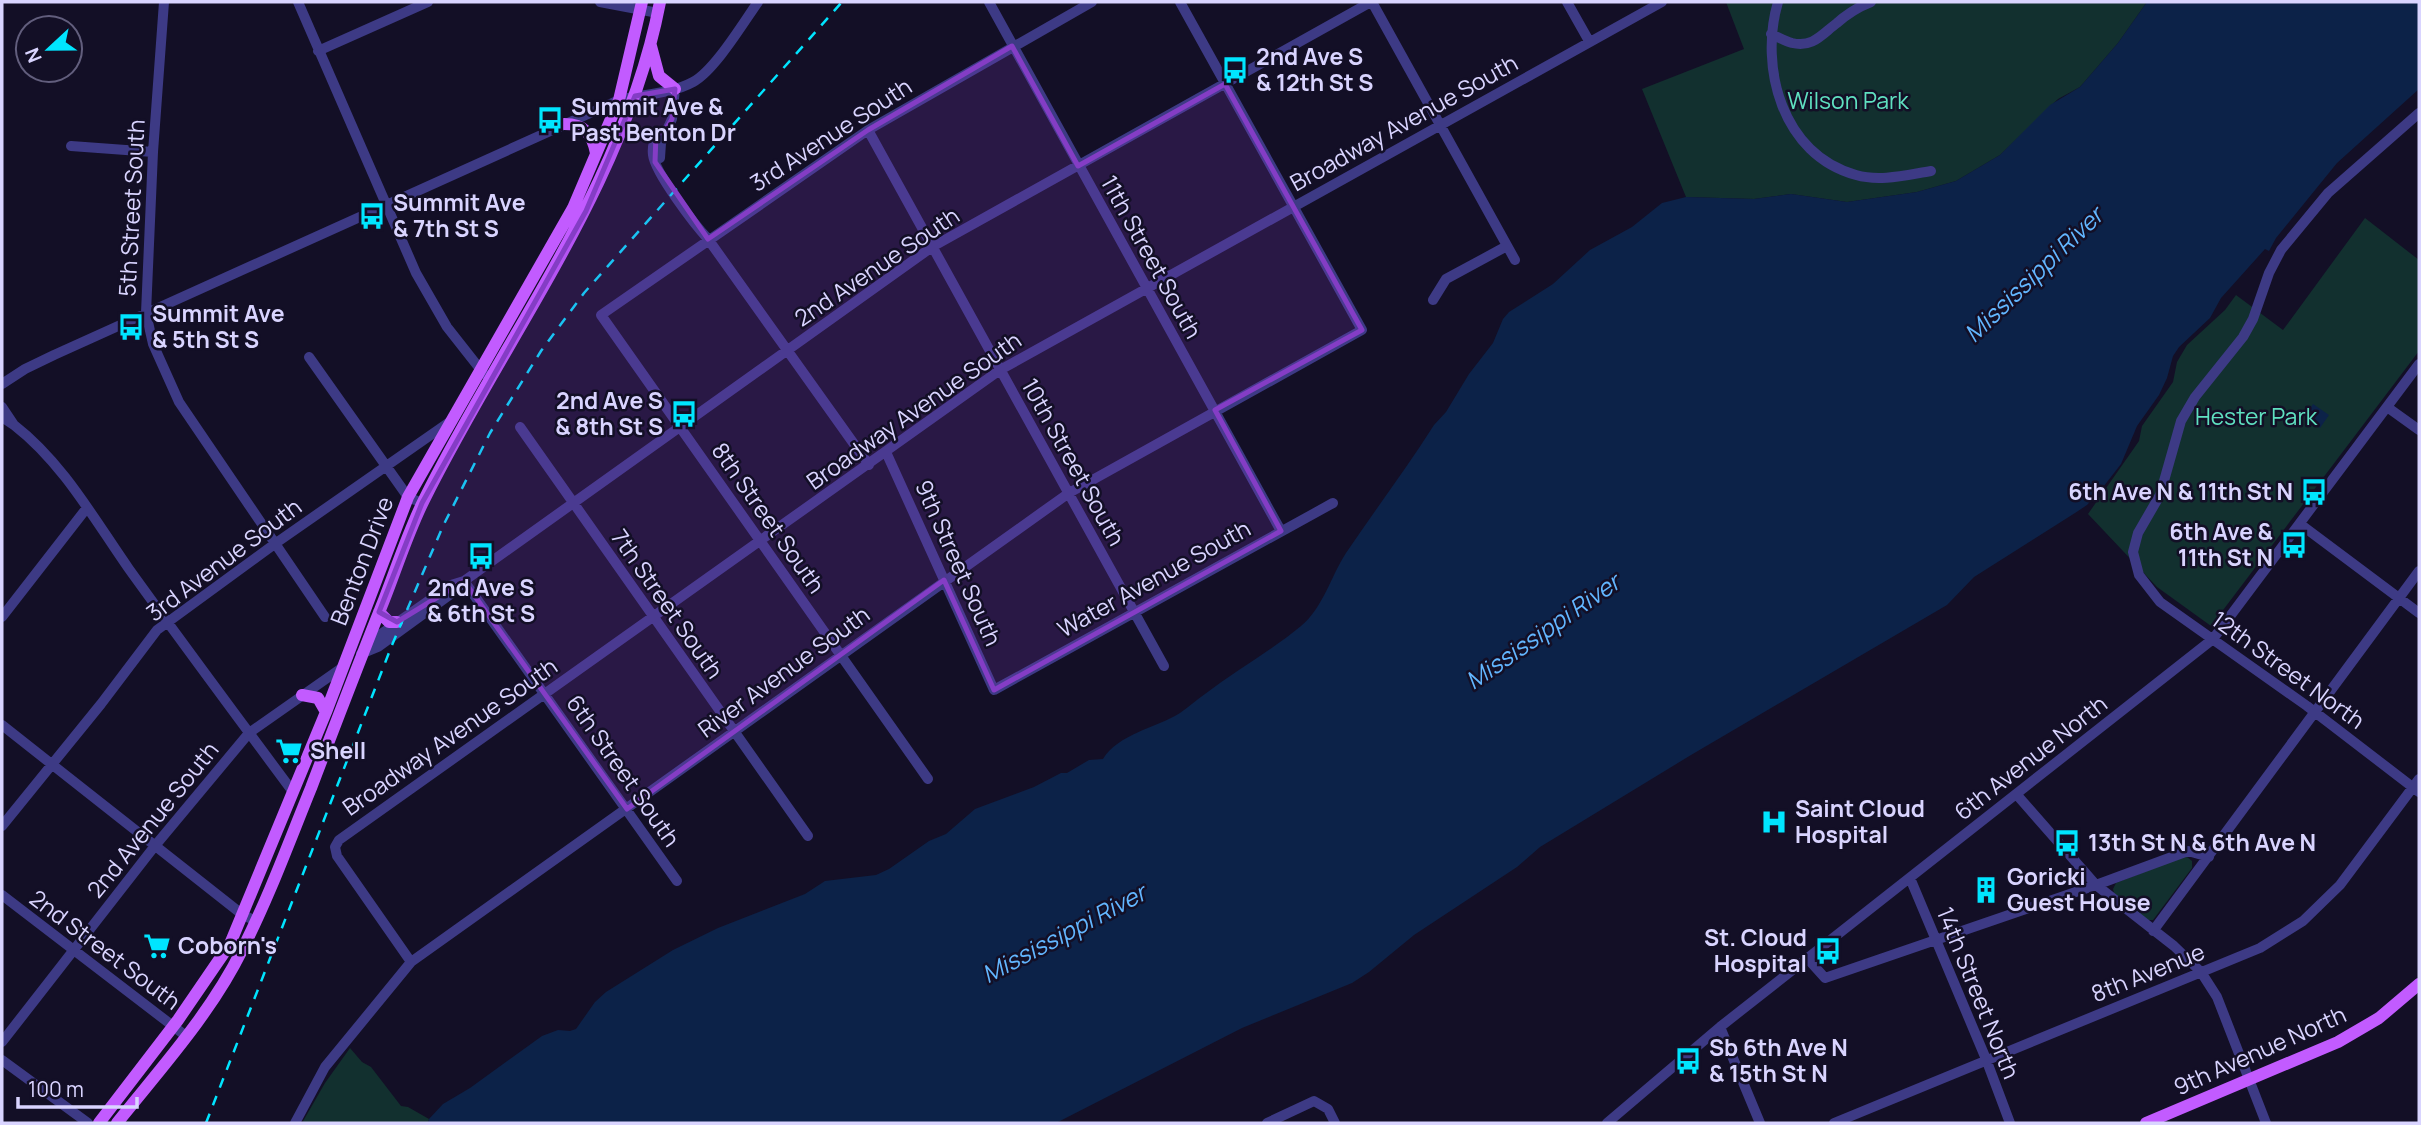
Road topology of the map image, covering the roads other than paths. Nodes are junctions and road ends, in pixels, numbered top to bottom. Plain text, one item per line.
1 (164, 2) edge
2 (298, 2) edge
3 (428, 2) edge
4 (600, 2) edge
5 (758, 2) edge
6 (989, 2) edge
7 (1091, 2) edge
8 (1180, 2) edge
9 (1371, 2) edge
10 (1567, 2) edge
11 (1662, 2) edge
12 (1778, 2) edge
13 (1871, 2) edge
14 (641, 6) edge
15 (659, 8) edge
16 (1771, 34) junction
17 (650, 40) junction
18 (1589, 41) junction
19 (1012, 46) junction
20 (318, 51) junction
21 (1225, 84) junction
22 (675, 89) junction
23 (635, 96) junction
24 (619, 100) junction
25 (2419, 113) edge
26 (565, 124) junction
27 (1441, 125) junction
28 (868, 130) junction
29 (71, 146) dead end
30 (153, 152) junction
31 (596, 154) junction
32 (1078, 166) junction
33 (1931, 171) dead end
34 (386, 204) junction
35 (1293, 207) junction
36 (708, 239) junction
37 (1507, 246) junction
38 (932, 247) junction
39 (1515, 260) dead end
40 (1147, 288) junction
41 (1433, 300) dead end
42 (146, 313) junction
43 (601, 314) joint
44 (788, 350) junction
45 (309, 358) dead end
46 (2419, 364) edge
47 (25, 369) junction
48 (1000, 370) junction
49 (484, 374) junction
50 (2, 375) edge
51 (2, 384) edge
52 (2, 407) edge
53 (2387, 407) junction
54 (1215, 410) junction
55 (2, 417) edge
56 (448, 424) junction
57 (14, 425) junction
58 (680, 427) junction
59 (520, 428) dead end
60 (2419, 430) edge
61 (886, 452) junction
62 (869, 465) junction
63 (385, 468) junction
64 (1069, 493) junction
65 (408, 497) junction
66 (422, 503) junction
67 (573, 503) junction
68 (1333, 503) dead end
69 (86, 509) junction
70 (2300, 524) junction
71 (1281, 531) junction
72 (761, 540) junction
73 (276, 543) junction
74 (2419, 570) edge
75 (944, 580) junction
76 (464, 581) junction
77 (2399, 598) junction
78 (379, 612) junction
79 (1135, 612) junction
80 (2419, 612) edge
81 (2, 617) edge
82 (325, 617) dead end
83 (654, 617) junction
84 (397, 622) junction
85 (168, 624) junction
86 (2213, 639) junction
87 (363, 652) junction
88 (841, 655) junction
89 (1164, 666) dead end
90 (342, 667) junction
91 (994, 690) joint
92 (545, 694) junction
93 (302, 695) junction
94 (326, 712) junction
95 (2315, 712) junction
96 (2, 725) edge
97 (734, 731) junction
98 (249, 733) junction
99 (50, 765) junction
100 (928, 779) dead end
101 (2417, 786) edge
102 (293, 792) junction
103 (2017, 795) junction
104 (626, 809) junction
105 (2, 825) edge
106 (808, 836) dead end
107 (154, 847) junction
108 (2209, 857) junction
109 (1910, 878) junction
110 (677, 881) dead end
111 (2096, 885) junction
112 (2, 895) edge
113 (250, 918) junction
114 (2153, 931) junction
115 (1936, 939) junction
116 (73, 951) junction
117 (1807, 958) junction
118 (411, 962) junction
119 (2201, 972) junction
120 (2419, 984) edge
121 (174, 1027) junction
122 (1720, 1027) junction
123 (186, 1037) junction
124 (2, 1042) edge
125 (1986, 1059) junction
126 (2, 1060) edge
127 (2250, 1080) junction
128 (88, 1123) edge
129 (100, 1123) edge
130 (117, 1123) edge
131 (295, 1123) edge
132 (1267, 1123) edge
133 (1335, 1123) edge
134 (1606, 1123) edge
135 (1760, 1123) edge
136 (1834, 1123) edge
137 (2010, 1123) edge
138 (2146, 1123) edge
139 (2266, 1123) edge

1 - 30 street, 5th Street South
2 - 20 street
3 - 20 street
4 - 14 street
5 - 22 street
6 - 19 street, 11th Street South
7 - 19 street, 3rd Avenue South
8 - 21 street
9 - 21 street, 2nd Avenue South
9 - 27 street
10 - 18 street
11 - 18 street, Broadway Avenue South
12 - 16 street
13 - 16 street
14 - 15 street
14 - 24 main road, Benton Drive
15 - 17 main road, Benton Drive
16 - 33 street
17 - 22 main road
17 - 23 main road, Benton Drive
18 - 27 street, Broadway Avenue South
19 - 28 street, 3rd Avenue South
19 - 32 street, 11th Street South
20 - 34 street
21 - 32 street, 2nd Avenue South
21 - 35 street
22 - 23 street
22 - 36 street
23 - 24 street
23 - 49 main road, Benton Drive
24 - 26 street
24 - 31 main road, Benton Drive
25 - 86 street, 12th Street North
26 - 31 main road
26 - 34 street
27 - 35 street, Broadway Avenue South
27 - 37 street
28 - 36 street, 3rd Avenue South
28 - 38 street, 10th Street South
29 - 30 street
30 - 42 street, 5th Street South
31 - 49 main road, Benton Drive
32 - 38 street, 2nd Avenue South
32 - 40 street, 11th Street South
34 - 42 street
34 - 49 street
35 - 40 street, Broadway Avenue South
35 - 54 street, River Avenue South
36 - 43 street, 3rd Avenue South
36 - 44 street
37 - 39 street
37 - 41 street
38 - 44 street, 2nd Avenue South
38 - 48 street, 10th Street South
40 - 48 street, Broadway Avenue South
40 - 54 street, 11th Street South
42 - 47 street
42 - 73 street, 5th Street South
43 - 58 street, 8th Street South
44 - 58 street, 2nd Avenue South
44 - 62 street
45 - 63 street
46 - 53 street, 6th Avenue North
47 - 50 street
47 - 51 street
48 - 61 street, Broadway Avenue South
48 - 64 street, 10th Street South
49 - 56 main road, Benton Drive
49 - 66 main road, Benton Drive
52 - 57 street
53 - 60 street
53 - 70 street, 6th Avenue North
54 - 64 street, River Avenue South
54 - 71 street, 11th Street South
55 - 57 street
56 - 63 street, 3rd Avenue South
56 - 65 main road, Benton Drive
57 - 69 street
58 - 67 street, 2nd Avenue South
58 - 72 street, 8th Street South
59 - 67 street, 7th Street South
61 - 62 street, Broadway Avenue South
61 - 75 street, 9th Street South
62 - 72 street, Broadway Avenue South
63 - 65 street
63 - 73 street, 3rd Avenue South
64 - 75 street, River Avenue South
64 - 79 street, 10th Street South
65 - 66 street
65 - 90 main road, Benton Drive
66 - 78 main road, Benton Drive
67 - 76 street, 2nd Avenue South
67 - 83 street, 7th Street South
68 - 71 street, Water Avenue South
69 - 81 street
69 - 85 street
70 - 77 street
70 - 86 street, 6th Avenue North
71 - 79 street, Water Avenue South
72 - 83 street, Broadway Avenue South
72 - 88 street, 8th Street South
73 - 82 street, 5th Street South
73 - 85 street, 3rd Avenue South
74 - 77 street
75 - 88 street, River Avenue South
75 - 91 street, 9th Street South
76 - 84 street, 2nd Avenue South
76 - 87 street, 2nd Avenue South
76 - 92 street, 6th Street South
77 - 80 street
77 - 95 street
78 - 84 main road
78 - 87 main road, Benton Drive
79 - 89 street, 10th Street South
79 - 91 street, Water Avenue South
83 - 92 street, Broadway Avenue South
83 - 97 street, 7th Street South
84 - 87 street, 2nd Avenue South
85 - 98 street
85 - 99 street, 3rd Avenue South
86 - 95 street, 12th Street North
86 - 103 street, 6th Avenue North
87 - 90 street, 2nd Avenue South
87 - 113 main road, Benton Drive
88 - 97 street, River Avenue South
88 - 100 street, 8th Street South
90 - 93 street, 2nd Avenue South
90 - 94 main road, Benton Drive
92 - 104 street, 6th Street South
92 - 118 street, Broadway Avenue South
93 - 94 main road
93 - 98 street, 2nd Avenue South
94 - 102 main road, Benton Drive
95 - 101 street, 12th Street North
95 - 108 street
96 - 99 street
97 - 104 street, River Avenue South
97 - 106 street, 7th Street South
98 - 102 street
98 - 107 street, 2nd Avenue South
99 - 105 street, 3rd Avenue South
99 - 107 street
101 - 119 street, 8th Avenue
102 - 113 main road, Benton Drive
103 - 109 street, 6th Avenue North
103 - 111 street
104 - 110 street, 6th Street South
104 - 118 street, River Avenue South
107 - 113 street
107 - 116 street, 2nd Avenue South
108 - 111 street
108 - 114 street
109 - 115 street, 14th Street North
109 - 117 street, 6th Avenue North
111 - 114 street
111 - 115 street
112 - 116 street, 2nd Street South
113 - 121 main road, Benton Drive
113 - 123 main road, Benton Drive
114 - 119 street
115 - 117 street
115 - 125 street, 14th Street North
116 - 121 street, 2nd Street South
116 - 124 street, 2nd Avenue South
117 - 122 street, 6th Avenue North
118 - 131 street, River Avenue South
119 - 125 street, 8th Avenue
119 - 127 street
120 - 127 main road, 9th Avenue North
121 - 123 street, 2nd Street South
121 - 129 main road, Benton Drive
122 - 134 street, 6th Avenue North
122 - 135 street
123 - 130 main road, Benton Drive
125 - 136 street, 8th Avenue
125 - 137 street, 14th Street North
126 - 128 street
127 - 138 main road, 9th Avenue North
127 - 139 street
132 - 133 street

